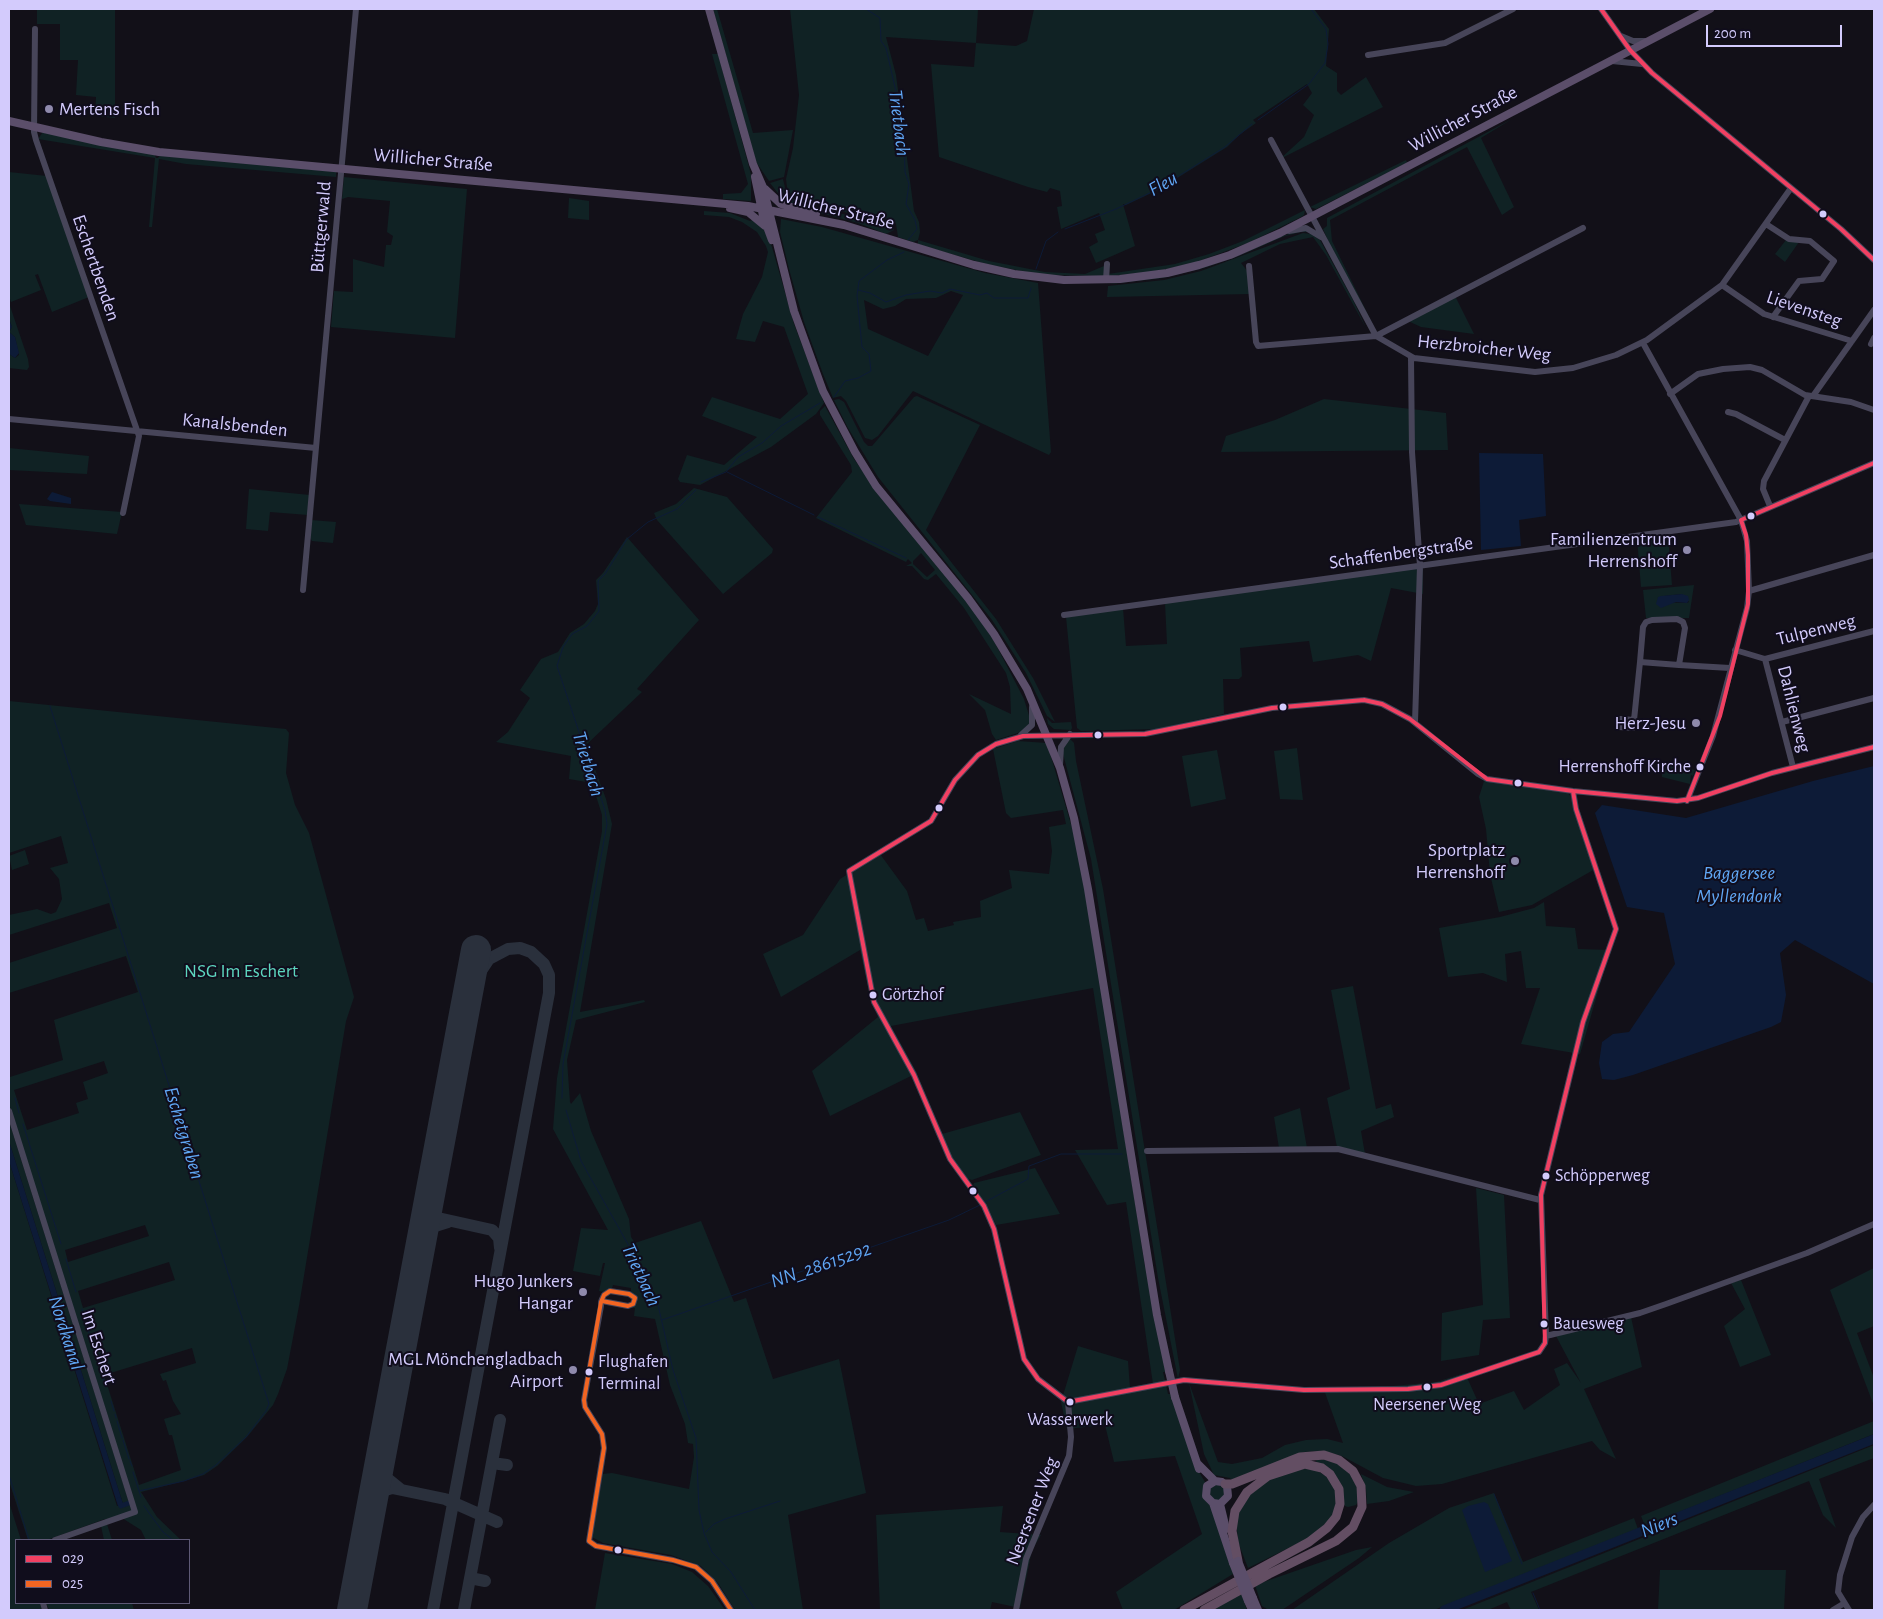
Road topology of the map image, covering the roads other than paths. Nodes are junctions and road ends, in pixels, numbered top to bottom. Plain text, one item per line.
1 (356, 9) edge
2 (708, 9) edge
3 (1511, 9) edge
4 (1601, 9) edge
5 (1710, 9) edge
6 (35, 30) dead end
7 (1618, 35) junction
8 (1648, 41) junction
9 (1630, 50) junction
10 (1368, 55) dead end
11 (1608, 62) junction
12 (1642, 64) junction
13 (9, 121) edge
14 (35, 128) junction
15 (1271, 140) dead end
16 (753, 164) junction
17 (340, 168) junction
18 (763, 187) junction
19 (1791, 188) junction
20 (706, 202) junction
21 (765, 208) junction
22 (1311, 217) junction
23 (828, 221) junction
24 (1766, 224) junction
25 (767, 228) junction
26 (1583, 228) dead end
27 (1280, 233) junction
28 (1324, 239) junction
29 (780, 258) junction
30 (1874, 260) edge
31 (1107, 264) dead end
32 (1249, 266) dead end
33 (1106, 280) junction
34 (1722, 285) junction
35 (1874, 310) edge
36 (1773, 317) junction
37 (1376, 336) junction
38 (1852, 341) junction
39 (1643, 343) junction
40 (1411, 358) junction
41 (1670, 394) junction
42 (1811, 396) junction
43 (1874, 410) edge
44 (1728, 412) dead end
45 (9, 419) edge
46 (137, 431) junction
47 (1785, 440) junction
48 (316, 448) junction
49 (1874, 463) edge
50 (1770, 506) junction
51 (123, 513) dead end
52 (1741, 520) junction
53 (1874, 555) edge
54 (1420, 566) junction
55 (303, 590) dead end
56 (1750, 591) junction
57 (1064, 615) dead end
58 (1874, 631) edge
59 (1736, 650) junction
60 (1766, 659) junction
61 (1640, 662) junction
62 (1679, 665) junction
63 (1730, 668) junction
64 (1027, 689) junction
65 (1874, 699) edge
66 (1634, 720) dead end
67 (1415, 722) junction
68 (1782, 722) junction
69 (1047, 734) junction
70 (1070, 734) junction
71 (1017, 737) junction
72 (1874, 747) edge
73 (1793, 767) junction
74 (1060, 768) junction
75 (1573, 791) junction
76 (1687, 801) junction
77 (9, 1111) edge
78 (1147, 1151) dead end
79 (1540, 1200) junction
80 (1874, 1224) edge
81 (602, 1301) junction
82 (1546, 1336) junction
83 (1068, 1402) junction
84 (1198, 1464) junction
85 (1268, 1476) junction
86 (1215, 1481) junction
87 (1207, 1486) junction
88 (1227, 1488) junction
89 (1216, 1504) junction
90 (1874, 1505) edge
91 (58, 1539) edge
92 (1235, 1562) junction
93 (1251, 1599) junction
94 (1843, 1604) junction
95 (731, 1610) edge
96 (1016, 1610) edge
97 (1184, 1610) edge
98 (1204, 1610) edge
99 (1252, 1610) edge
100 (1258, 1610) edge
101 (1834, 1610) edge
102 (1849, 1610) edge

1 - 17 street, Büttgerwald
2 - 16 main road
3 - 10 street
4 - 7 street
5 - 8 main road, Willicher Straße
6 - 14 street, Eschertbenden
7 - 8 street
7 - 9 street
8 - 9 main road, Willicher Straße
9 - 11 main road, Willicher Straße
9 - 12 street
11 - 12 street
11 - 22 main road, Willicher Straße
12 - 19 street
13 - 14 main road, Willicher Straße
14 - 17 main road, Willicher Straße
14 - 46 street, Eschertbenden
15 - 22 street
16 - 18 main road
16 - 21 main road
17 - 20 main road, Willicher Straße
17 - 48 street, Büttgerwald
18 - 21 main road
18 - 23 main road
19 - 24 street, Herzbroicher Weg
19 - 30 street
20 - 21 main road, Willicher Straße
20 - 25 main road
21 - 23 main road, Willicher Straße
21 - 25 main road
21 - 29 main road
22 - 27 main road, Willicher Straße
22 - 28 street, Herzbroicher Weg
23 - 33 main road, Willicher Straße
24 - 34 street, Herzbroicher Weg
24 - 36 street
25 - 29 main road
26 - 37 street, Herzbroicher Weg
27 - 28 street
27 - 33 main road, Willicher Straße
28 - 37 street, Herzbroicher Weg
29 - 64 main road
31 - 33 street
32 - 37 street, Herzbroicher Weg
34 - 36 street, Lievensteg
34 - 39 street, Herzbroicher Weg
35 - 38 street
36 - 38 street, Lievensteg
37 - 40 street, Herzbroicher Weg
38 - 42 street
39 - 40 street, Herzbroicher Weg
39 - 41 street
40 - 54 street
41 - 42 street
41 - 52 street
42 - 43 street
42 - 47 street
44 - 47 street
45 - 46 street, Kanalsbenden
46 - 48 street, Kanalsbenden
46 - 51 street, Eschertbenden
47 - 50 street
48 - 55 street
49 - 50 street, Schaffenbergstraße
50 - 52 street, Schaffenbergstraße
52 - 54 street, Schaffenbergstraße
52 - 56 street
53 - 56 street
54 - 57 street, Schaffenbergstraße
54 - 67 street
56 - 59 street
58 - 60 street, Tulpenweg
59 - 60 street, Dahlienweg
59 - 63 street
60 - 68 street, Dahlienweg
61 - 62 street
61 - 62 street
61 - 66 street
62 - 63 street
63 - 76 street
64 - 69 main road
64 - 71 street
65 - 68 street
67 - 70 street
67 - 75 street
68 - 73 street, Dahlienweg
69 - 70 street
69 - 71 street
69 - 74 main road
70 - 74 street
71 - 83 street
72 - 73 street
73 - 76 street
74 - 84 main road, bridge
75 - 76 street
75 - 79 street
77 - 91 street, Im Eschert
78 - 79 street
79 - 82 street
80 - 82 street
81 - 81 street
81 - 95 street
82 - 83 street
83 - 96 street, Neersener Weg
84 - 86 main road
84 - 87 main road
85 - 88 highway
85 - 92 highway
85 - 97 highway
86 - 87 main road
86 - 88 main road
87 - 89 main road
88 - 89 main road
88 - 98 highway
89 - 92 main road
90 - 94 street
92 - 93 main road, bridge
93 - 99 main road
93 - 100 main road
94 - 101 street
94 - 102 street

